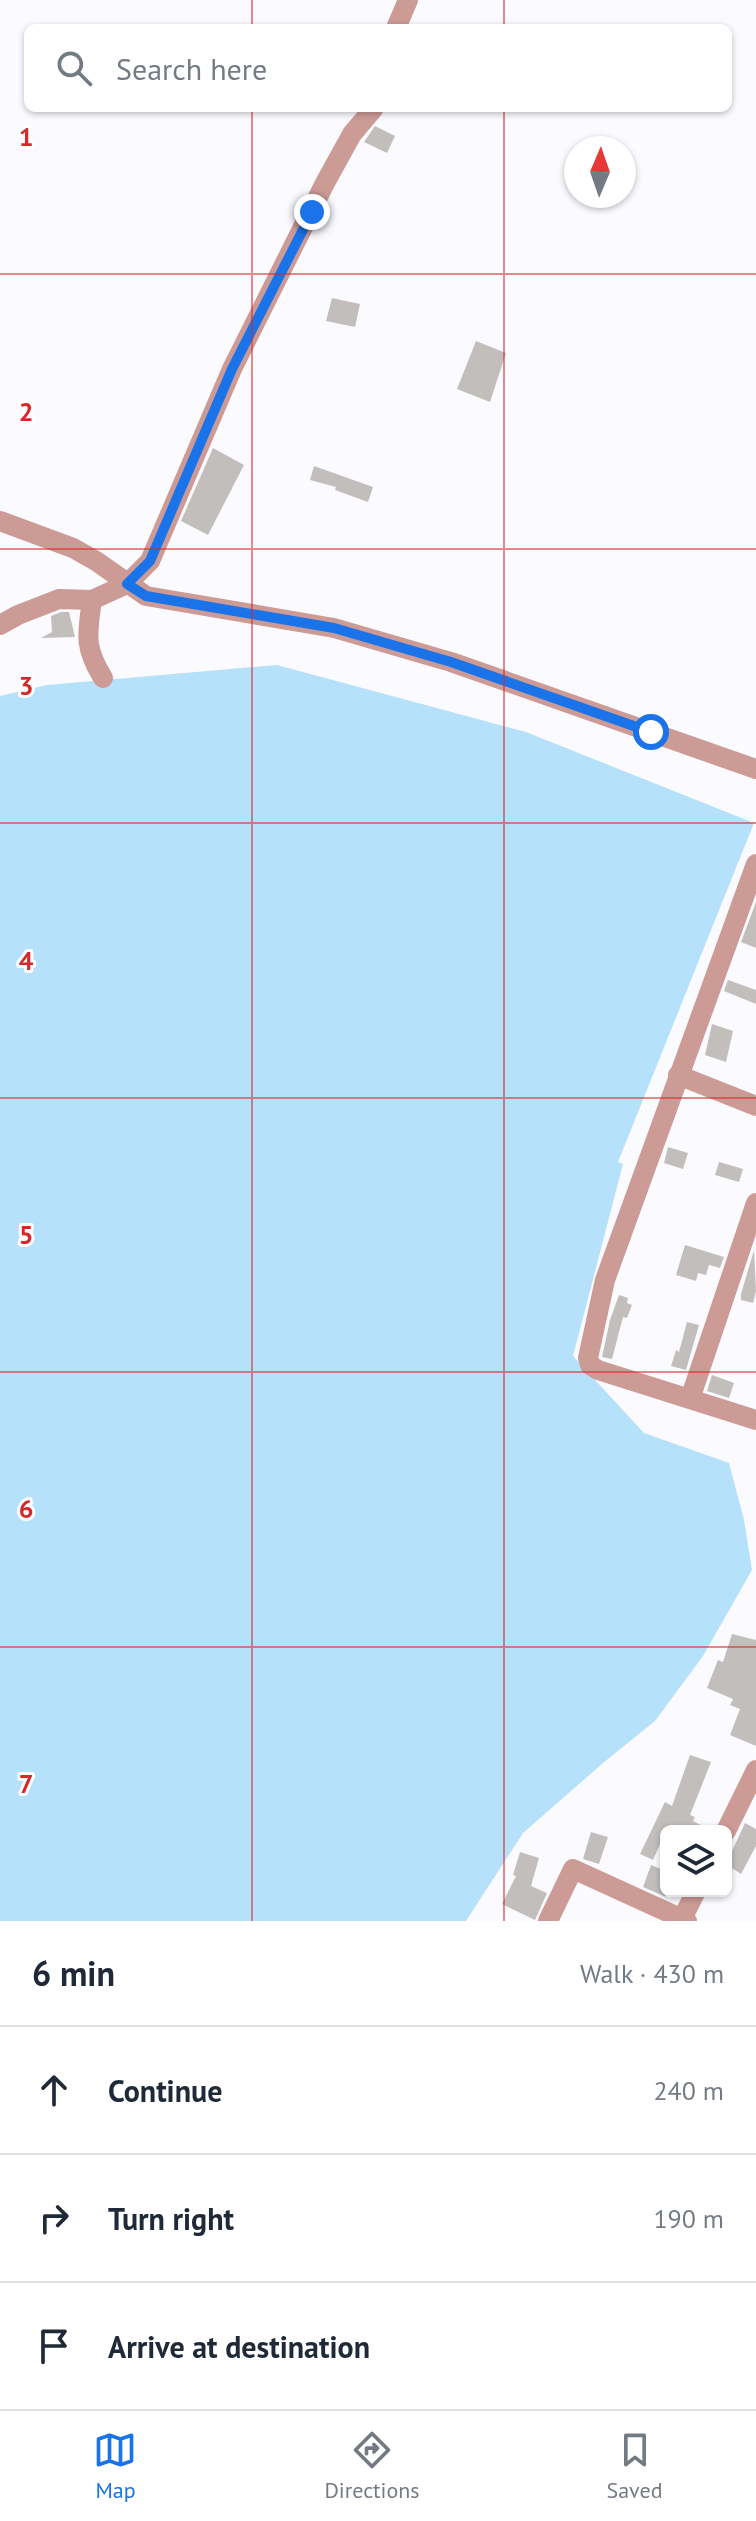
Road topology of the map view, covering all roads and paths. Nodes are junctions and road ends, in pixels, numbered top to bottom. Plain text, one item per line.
1 (408, 0) edge
2 (398, 24) edge
3 (371, 112) edge
4 (0, 521) edge
5 (127, 584) junction
6 (92, 600) junction
7 (0, 625) edge
8 (103, 678) dead end
9 (756, 769) edge
10 (756, 864) edge
11 (678, 1075) junction
12 (756, 1106) edge
13 (756, 1203) edge
14 (690, 1399) junction
15 (756, 1420) edge
16 (756, 1770) edge
17 (729, 1825) edge
18 (693, 1897) edge
19 (683, 1920) edge
20 (548, 1921) edge

1 - 2 street
3 - 5 street
4 - 5 street
5 - 6 street
5 - 9 street
6 - 7 street
6 - 8 street
10 - 11 street
11 - 12 street
11 - 14 street
13 - 14 street
14 - 15 street
16 - 17 street
18 - 19 street
19 - 20 street

